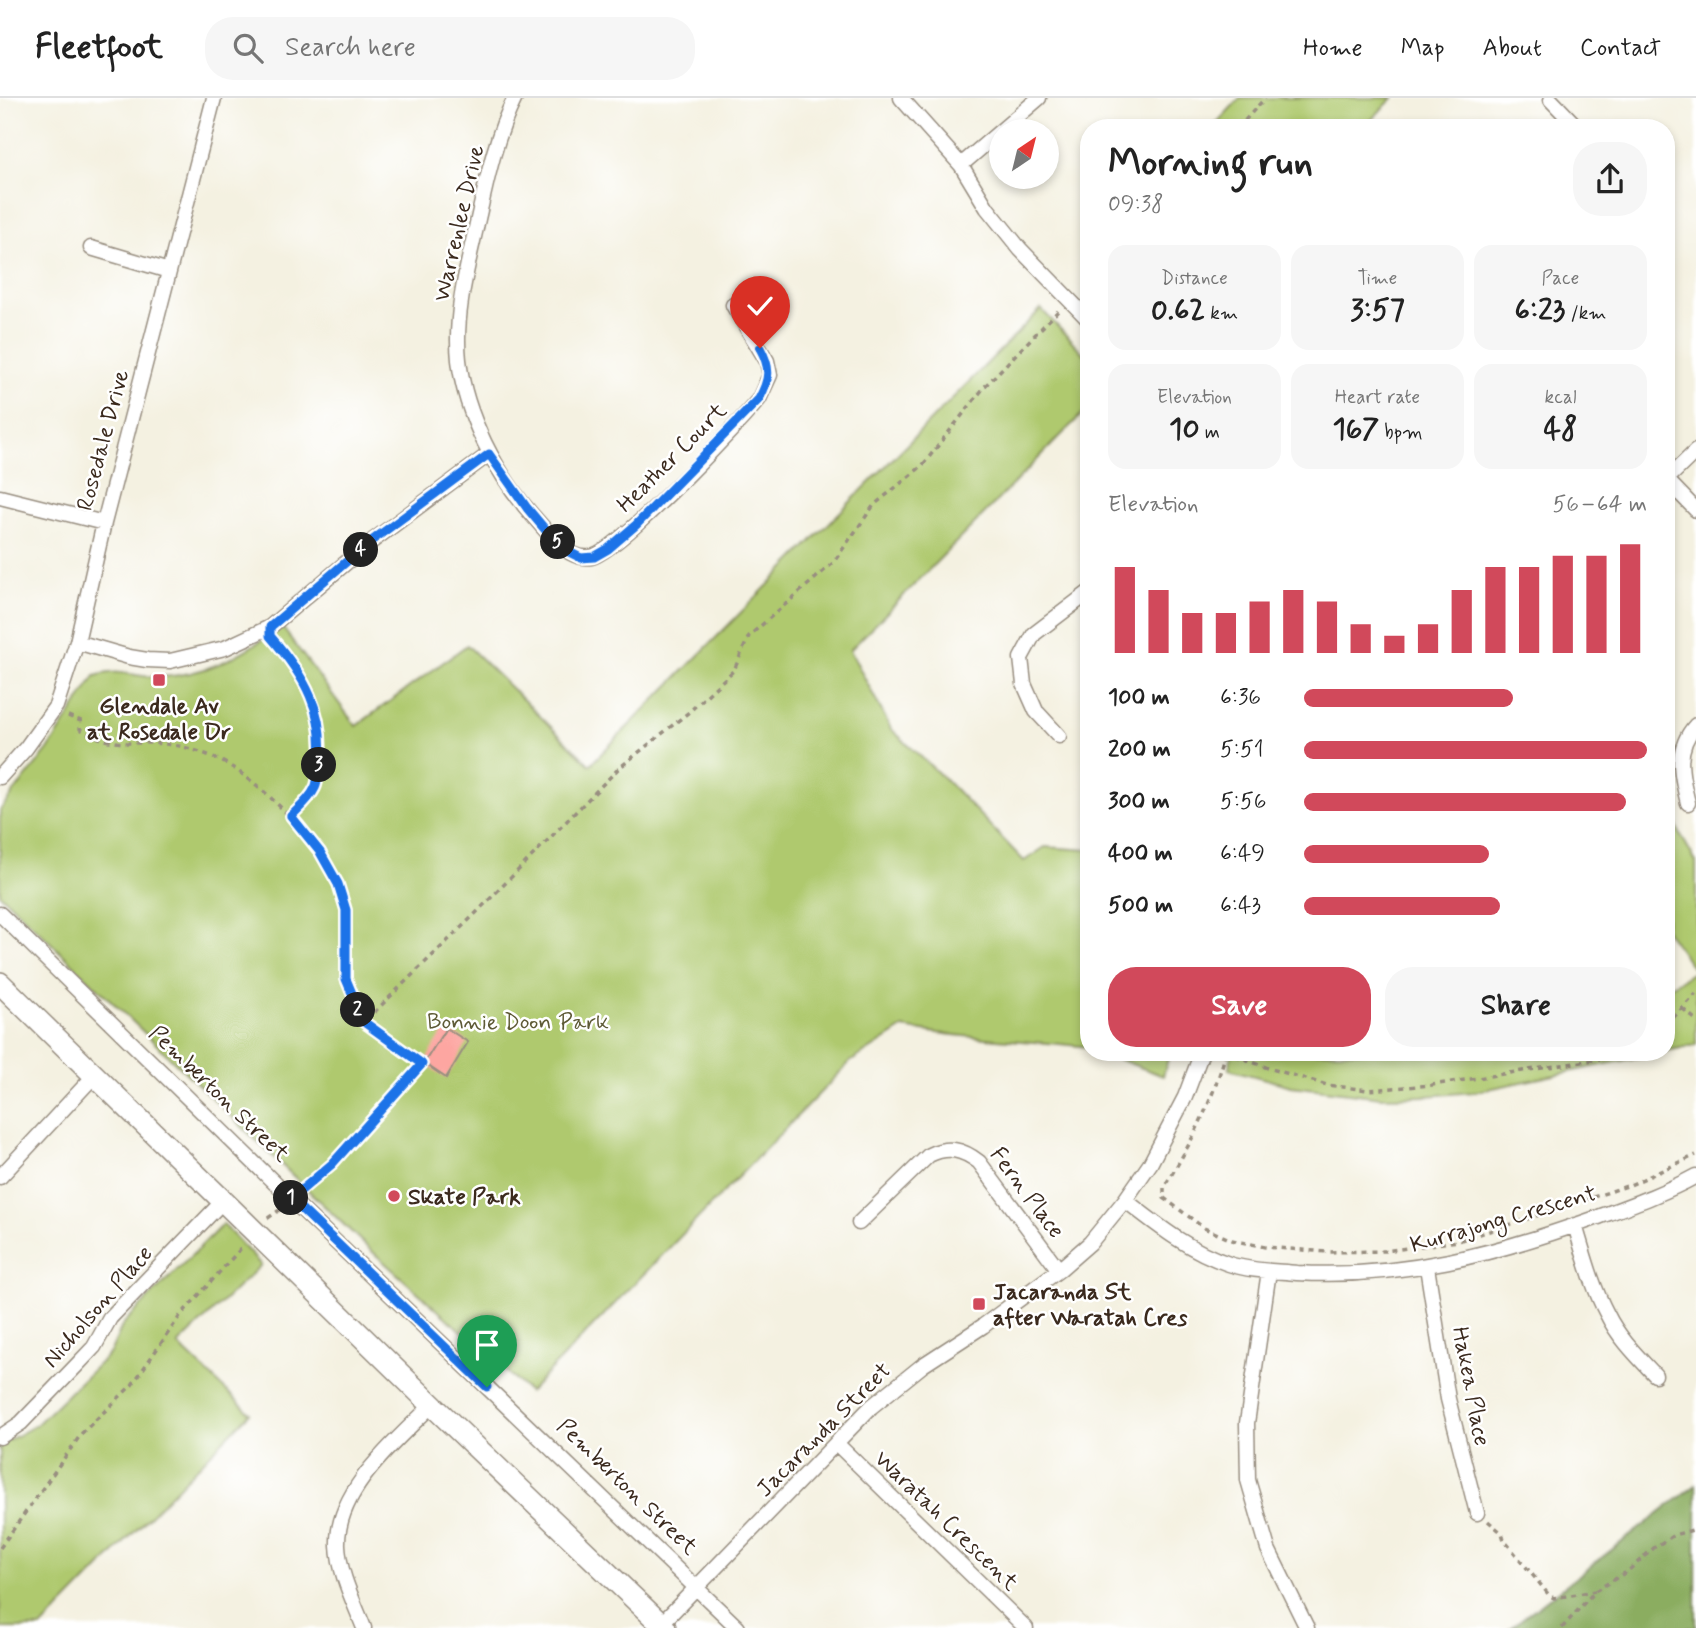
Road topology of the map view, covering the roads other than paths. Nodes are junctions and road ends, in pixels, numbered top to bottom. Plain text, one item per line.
1 (214, 98) edge
2 (515, 98) edge
3 (901, 98) edge
4 (1040, 98) edge
5 (1551, 100) dead end
6 (1569, 119) edge
7 (961, 165) junction
8 (91, 248) dead end
9 (169, 271) junction
10 (733, 305) dead end
11 (1080, 311) edge
12 (1696, 452) edge
13 (489, 454) junction
14 (1675, 472) edge
15 (1675, 488) edge
16 (0, 497) edge
17 (1696, 510) edge
18 (104, 523) junction
19 (594, 557) joint
20 (1080, 599) edge
21 (77, 642) junction
22 (1696, 725) edge
23 (1059, 736) dead end
24 (0, 777) edge
25 (1688, 803) dead end
26 (0, 914) edge
27 (0, 983) edge
28 (1199, 1061) edge
29 (95, 1075) junction
30 (1696, 1176) edge
31 (0, 1177) edge
32 (1125, 1200) junction
33 (223, 1201) junction
34 (859, 1223) dead end
35 (1575, 1225) junction
36 (1427, 1267) junction
37 (1059, 1270) junction
38 (1269, 1271) junction
39 (1655, 1375) dead end
40 (432, 1405) junction
41 (0, 1437) edge
42 (837, 1444) junction
43 (1477, 1513) road end
44 (696, 1588) junction
45 (663, 1626) edge
46 (364, 1628) edge
47 (738, 1628) edge
48 (1026, 1628) edge
49 (1307, 1628) edge

1 - 9 street, Rosedale Drive
2 - 13 street, Warrenlee Drive
3 - 7 street
4 - 7 street
5 - 6 street
7 - 11 street
8 - 9 street
9 - 18 street, Rosedale Drive
10 - 19 street, Heather Court
12 - 14 street
13 - 19 street, Warrenlee Drive
13 - 21 street
15 - 17 street
16 - 18 street
18 - 21 street, Rosedale Drive
20 - 23 street
21 - 24 street, Rosedale Drive
22 - 25 street
26 - 44 street, Pemberton Street
27 - 29 main road
28 - 32 street, Jacaranda Street
29 - 31 street
29 - 33 main road
30 - 35 street, Kurrajong Crescent
32 - 37 street, Jacaranda Street
32 - 38 street, Kurrajong Crescent
33 - 40 main road
33 - 41 street, Nicholson Place
34 - 37 street, Fern Place
35 - 36 street, Kurrajong Crescent
35 - 39 street
36 - 38 street, Kurrajong Crescent
36 - 43 street, Hakea Place
37 - 42 street, Jacaranda Street
38 - 49 street
40 - 45 main road
40 - 46 street
42 - 44 street, Jacaranda Street
42 - 48 street, Waratah Crescent
44 - 45 street, Jacaranda Street
44 - 47 street, Pemberton Street

